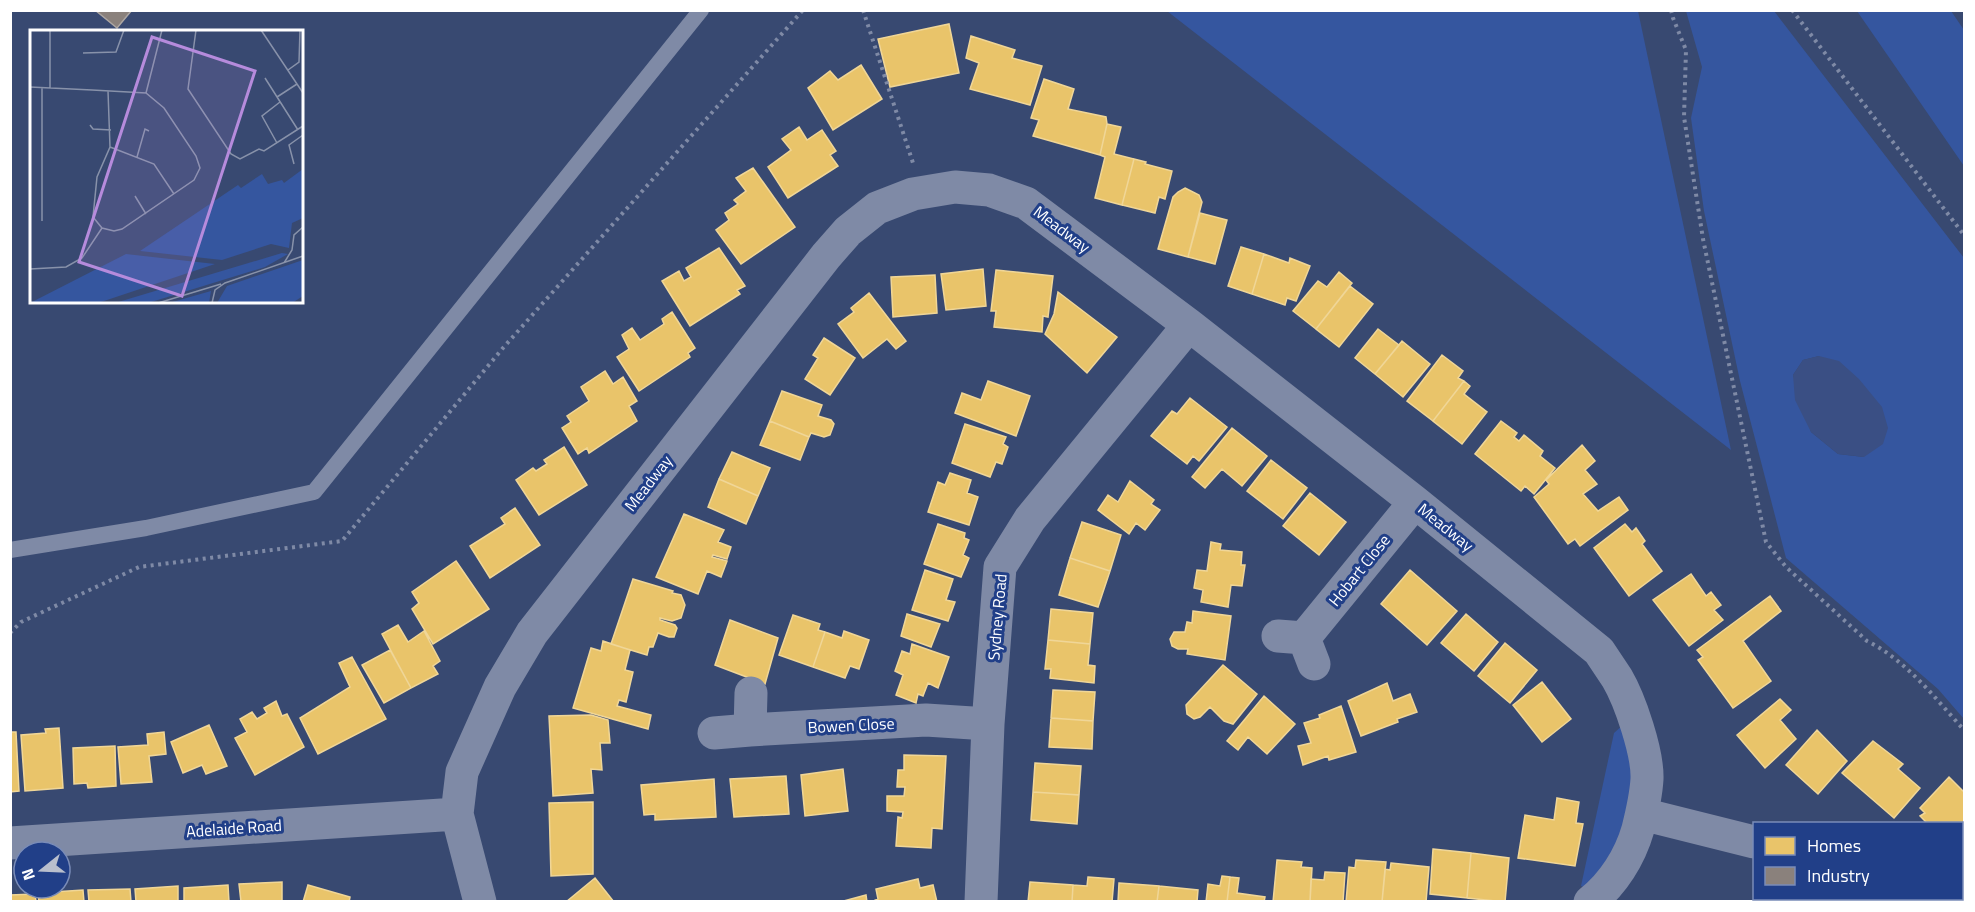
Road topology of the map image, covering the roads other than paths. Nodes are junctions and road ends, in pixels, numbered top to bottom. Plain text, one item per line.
1 (700, 10) edge
2 (1189, 325) junction
3 (1414, 502) junction
4 (10, 550) edge
5 (1298, 646) dead end
6 (751, 693) dead end
7 (988, 724) junction
8 (750, 730) junction
9 (714, 733) dead end
10 (457, 814) junction
11 (1642, 814) junction
12 (1753, 842) edge
13 (10, 843) edge
14 (480, 902) edge
15 (981, 902) edge
16 (1590, 902) edge

1 - 4 lane
2 - 3 street, Meadway
2 - 7 street, Sydney Road
2 - 10 street, Meadway
3 - 5 street, Hobart Close
3 - 11 street, Meadway
6 - 8 street
7 - 8 street, Bowen Close
7 - 15 street, Sydney Road
8 - 9 street, Bowen Close
10 - 13 street, Adelaide Road
10 - 14 street, Meadway
11 - 12 street
11 - 16 street, Meadway

